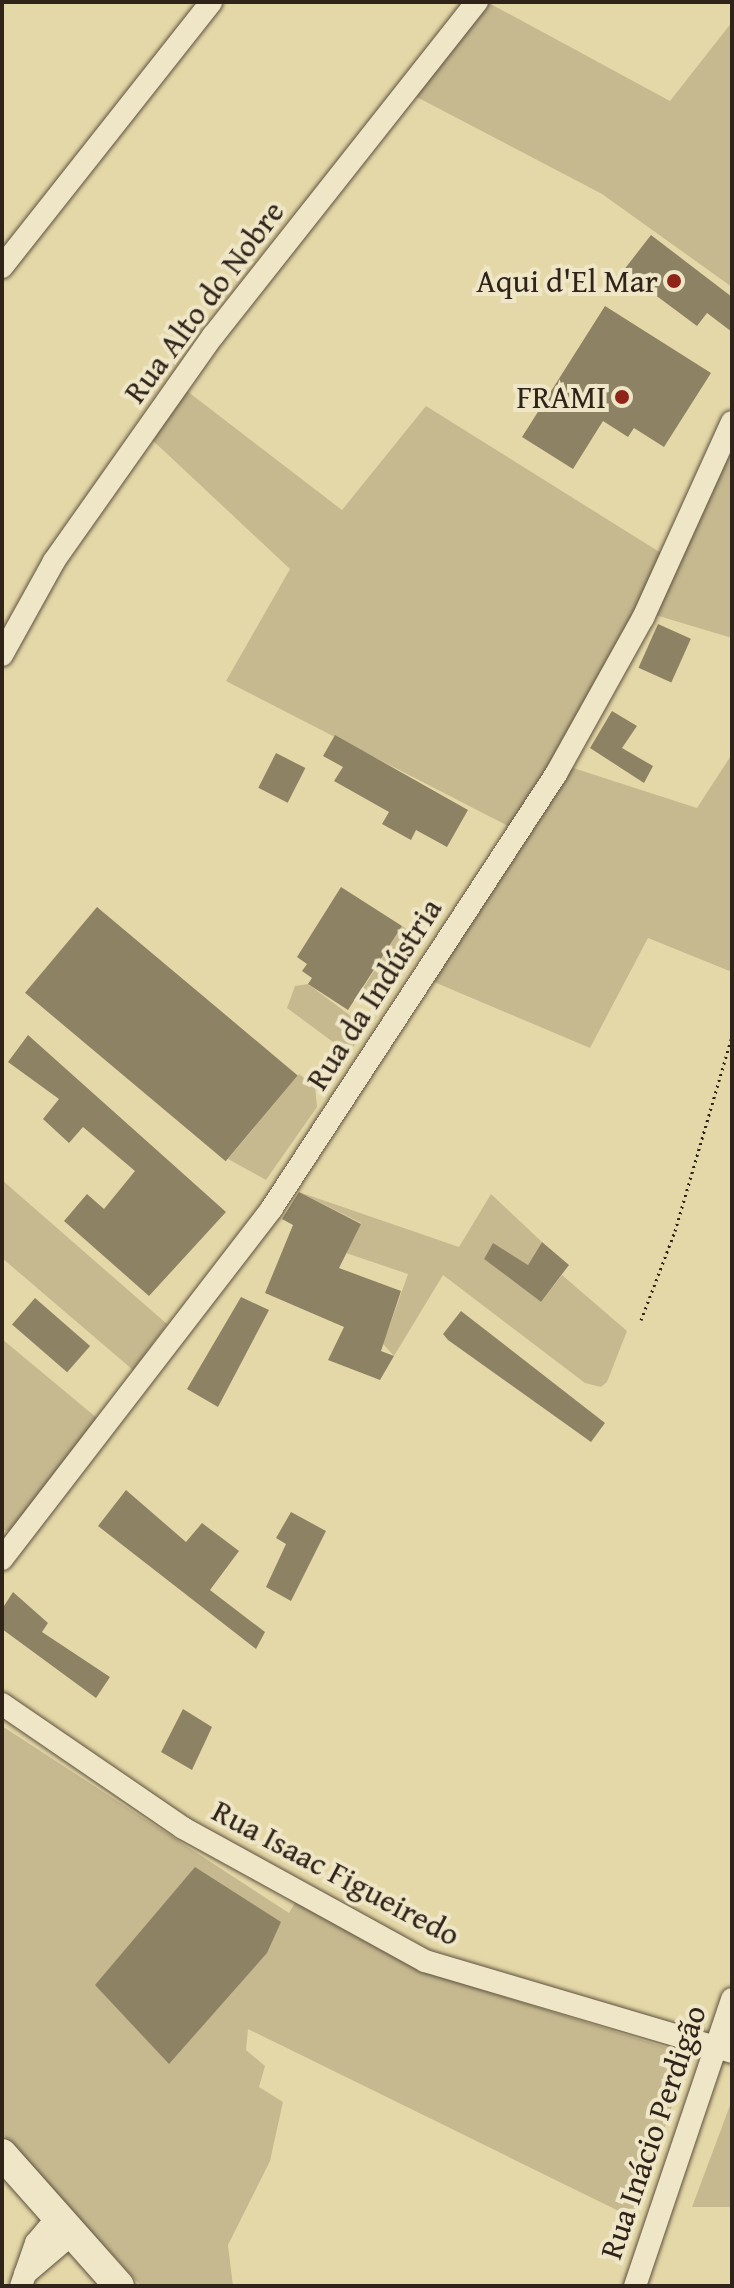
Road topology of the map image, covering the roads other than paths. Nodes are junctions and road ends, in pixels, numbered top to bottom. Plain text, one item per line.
1 (211, 2) edge
2 (477, 2) edge
3 (2, 267) edge
4 (732, 422) edge
5 (2, 655) edge
6 (2, 1559) edge
7 (2, 1704) edge
8 (732, 1999) edge
9 (724, 2050) edge
10 (2, 2154) edge
11 (65, 2225) junction
12 (23, 2280) edge
13 (119, 2286) edge
14 (635, 2286) edge

1 - 3 street
2 - 5 street, Rua Alto do Nobre
4 - 6 street, Rua da Indústria
7 - 9 street, Rua Isaac Figueiredo
8 - 9 street, Rua Inácio Perdigão
9 - 14 street, Rua Inácio Perdigão
10 - 11 main road
11 - 12 street
11 - 13 main road

